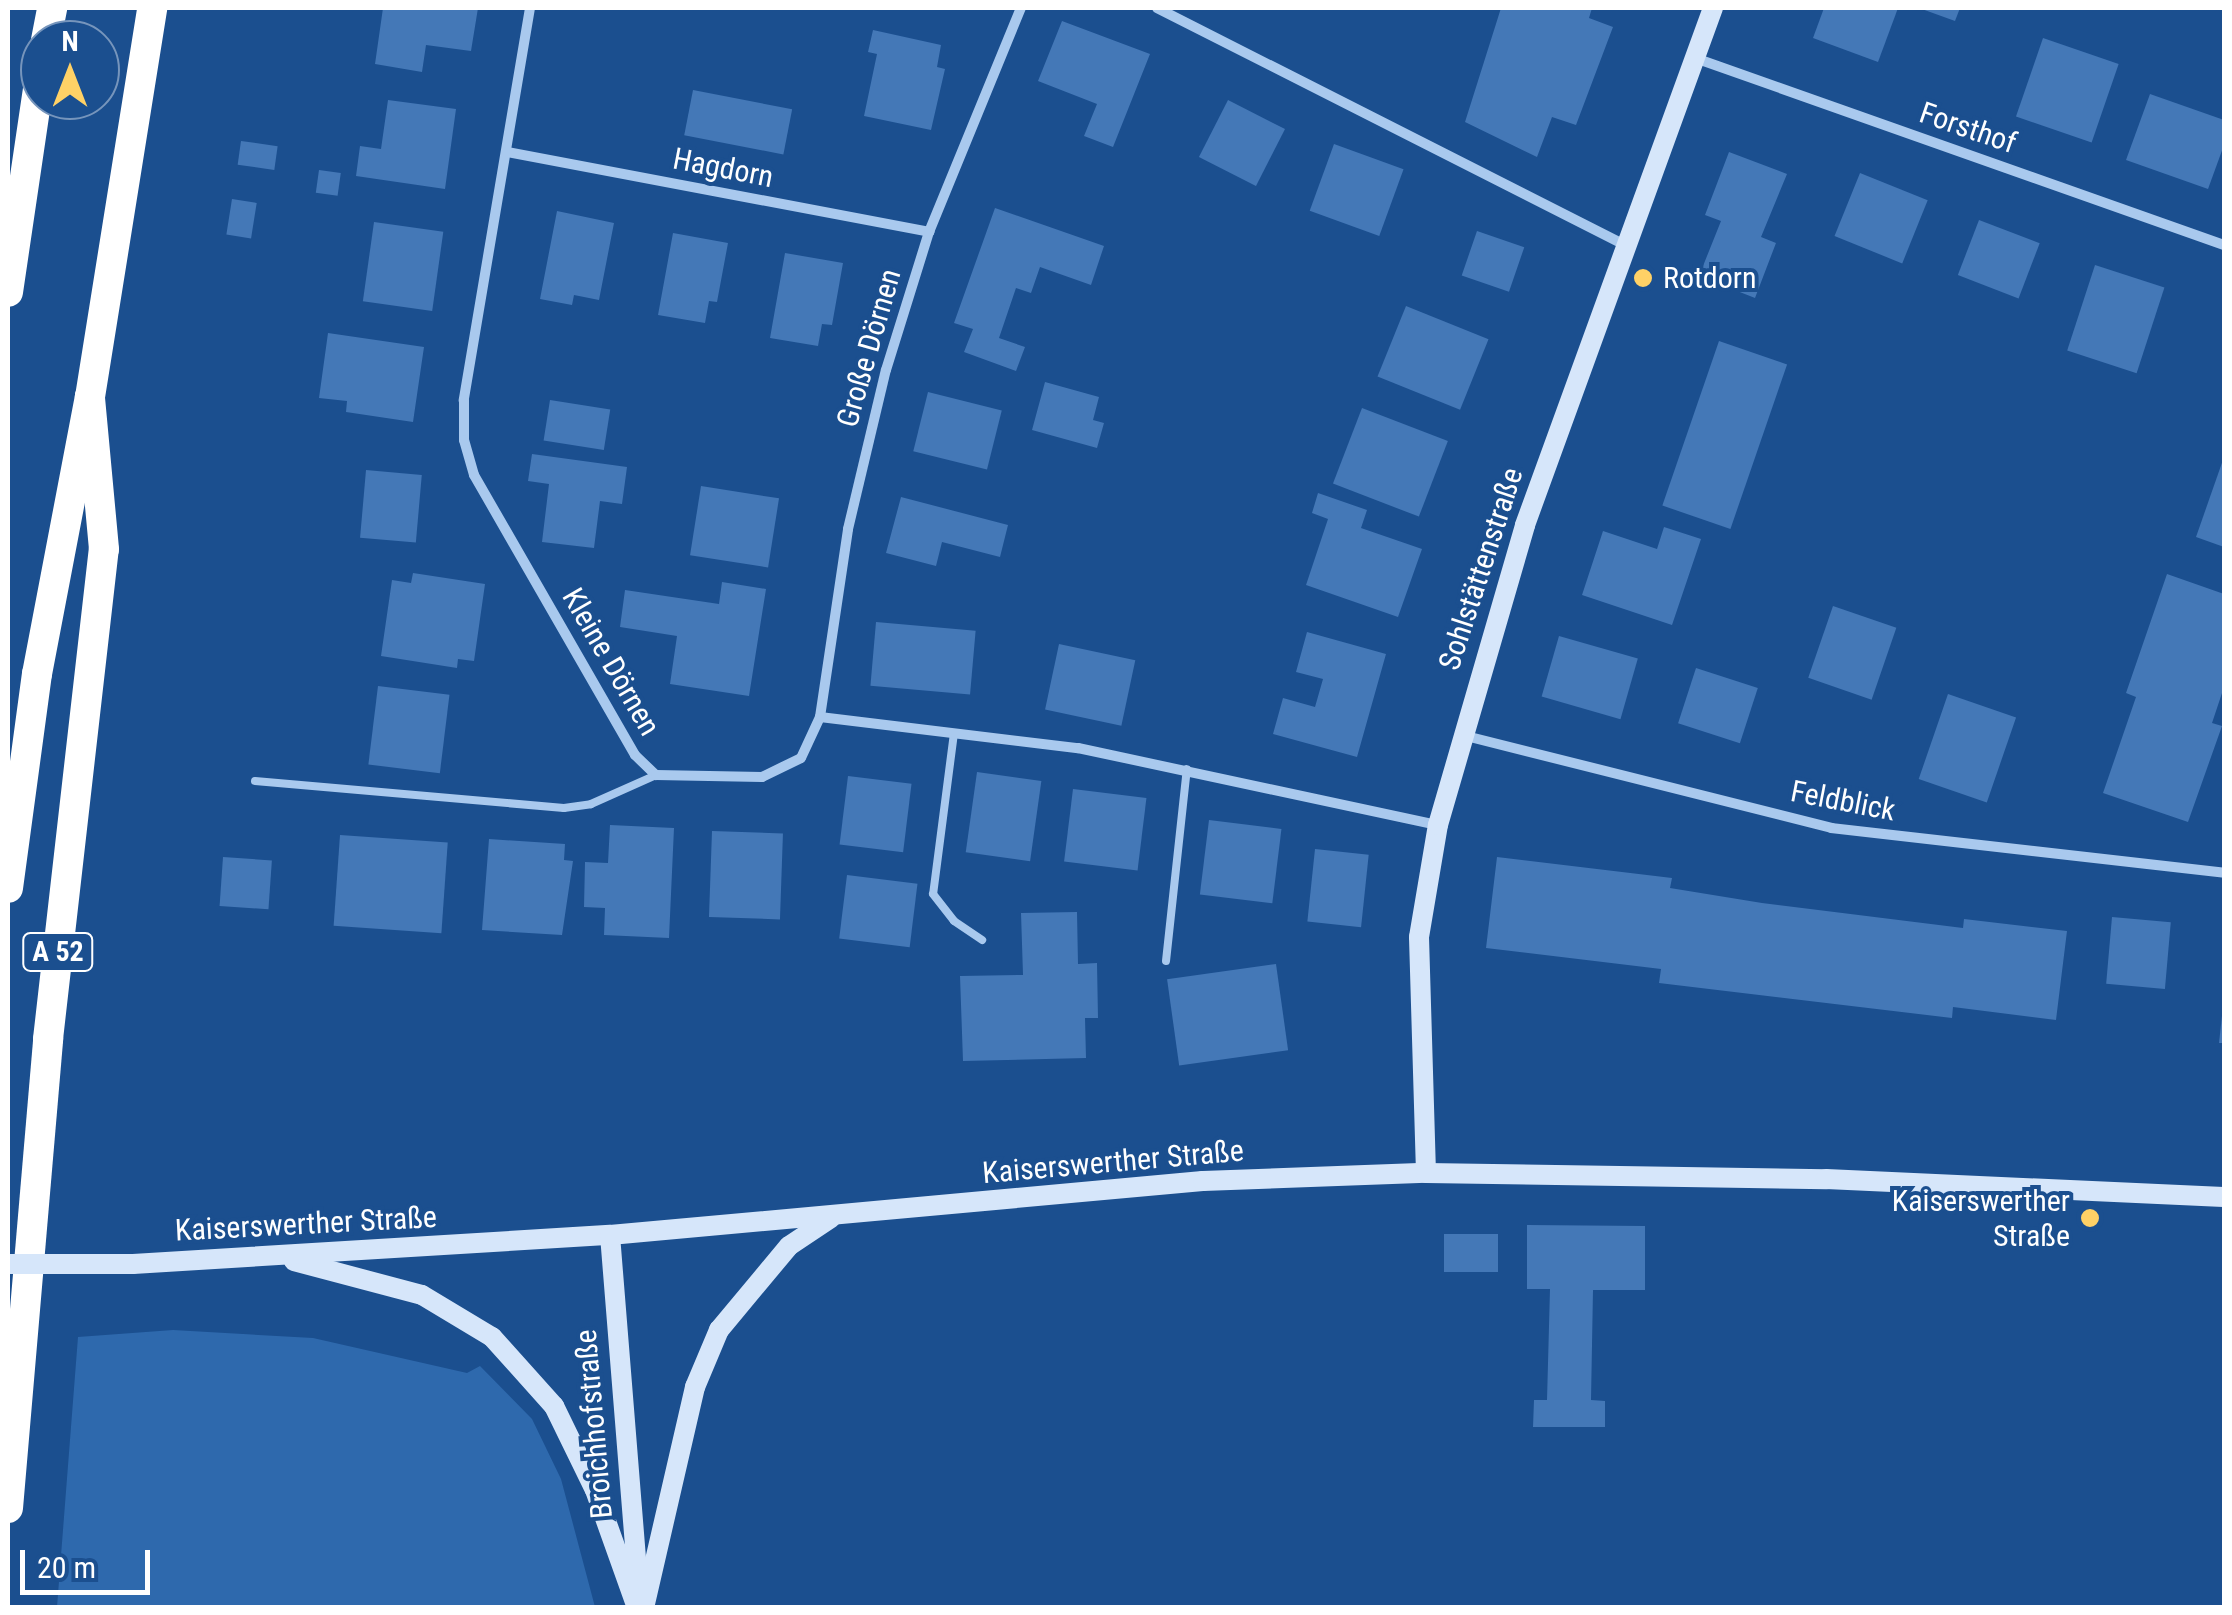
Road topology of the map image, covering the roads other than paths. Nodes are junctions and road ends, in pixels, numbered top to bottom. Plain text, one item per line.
1 (152, 8) edge
2 (530, 8) edge
3 (1021, 8) edge
4 (1157, 8) edge
5 (1714, 8) edge
6 (1695, 58) junction
7 (33, 120) edge
8 (507, 152) junction
9 (929, 232) junction
10 (2224, 244) edge
11 (1625, 245) junction
12 (8, 292) edge
13 (90, 397) junction
14 (820, 717) junction
15 (954, 733) junction
16 (1461, 734) junction
17 (1187, 769) junction
18 (656, 775) junction
19 (254, 781) dead end
20 (1438, 825) junction
21 (2224, 873) edge
22 (8, 888) edge
23 (982, 940) dead end
24 (1166, 961) dead end
25 (1426, 1172) junction
26 (2224, 1197) edge
27 (833, 1217) junction
28 (610, 1235) junction
29 (278, 1257) junction
30 (8, 1264) edge
31 (8, 1508) edge
32 (641, 1608) edge

1 - 13 highway, A 52
2 - 8 street, Kleine Dörnen
3 - 9 street, Große Dörnen
4 - 11 street
5 - 6 main road, Sohlstättenstraße
6 - 10 street, Forsthof
6 - 11 main road, Sohlstättenstraße
7 - 12 highway
8 - 9 street, Hagdorn
8 - 18 street, Kleine Dörnen
9 - 14 street, Große Dörnen
11 - 16 main road, Sohlstättenstraße
13 - 22 highway, A 52
13 - 31 highway, A 52
14 - 15 street
14 - 18 street, Kleine Dörnen
15 - 17 street
15 - 23 lane
16 - 20 main road, Sohlstättenstraße
16 - 21 street, Feldblick
17 - 20 street
17 - 24 lane
18 - 19 lane
20 - 25 main road, Sohlstättenstraße
25 - 26 main road, Kaiserswerther Straße
25 - 27 main road, Kaiserswerther Straße
27 - 28 main road, Kaiserswerther Straße
27 - 32 main road
28 - 29 main road, Kaiserswerther Straße
28 - 32 main road, Broichhofstraße
29 - 30 main road, Kaiserswerther Straße, bridge
29 - 32 main road

